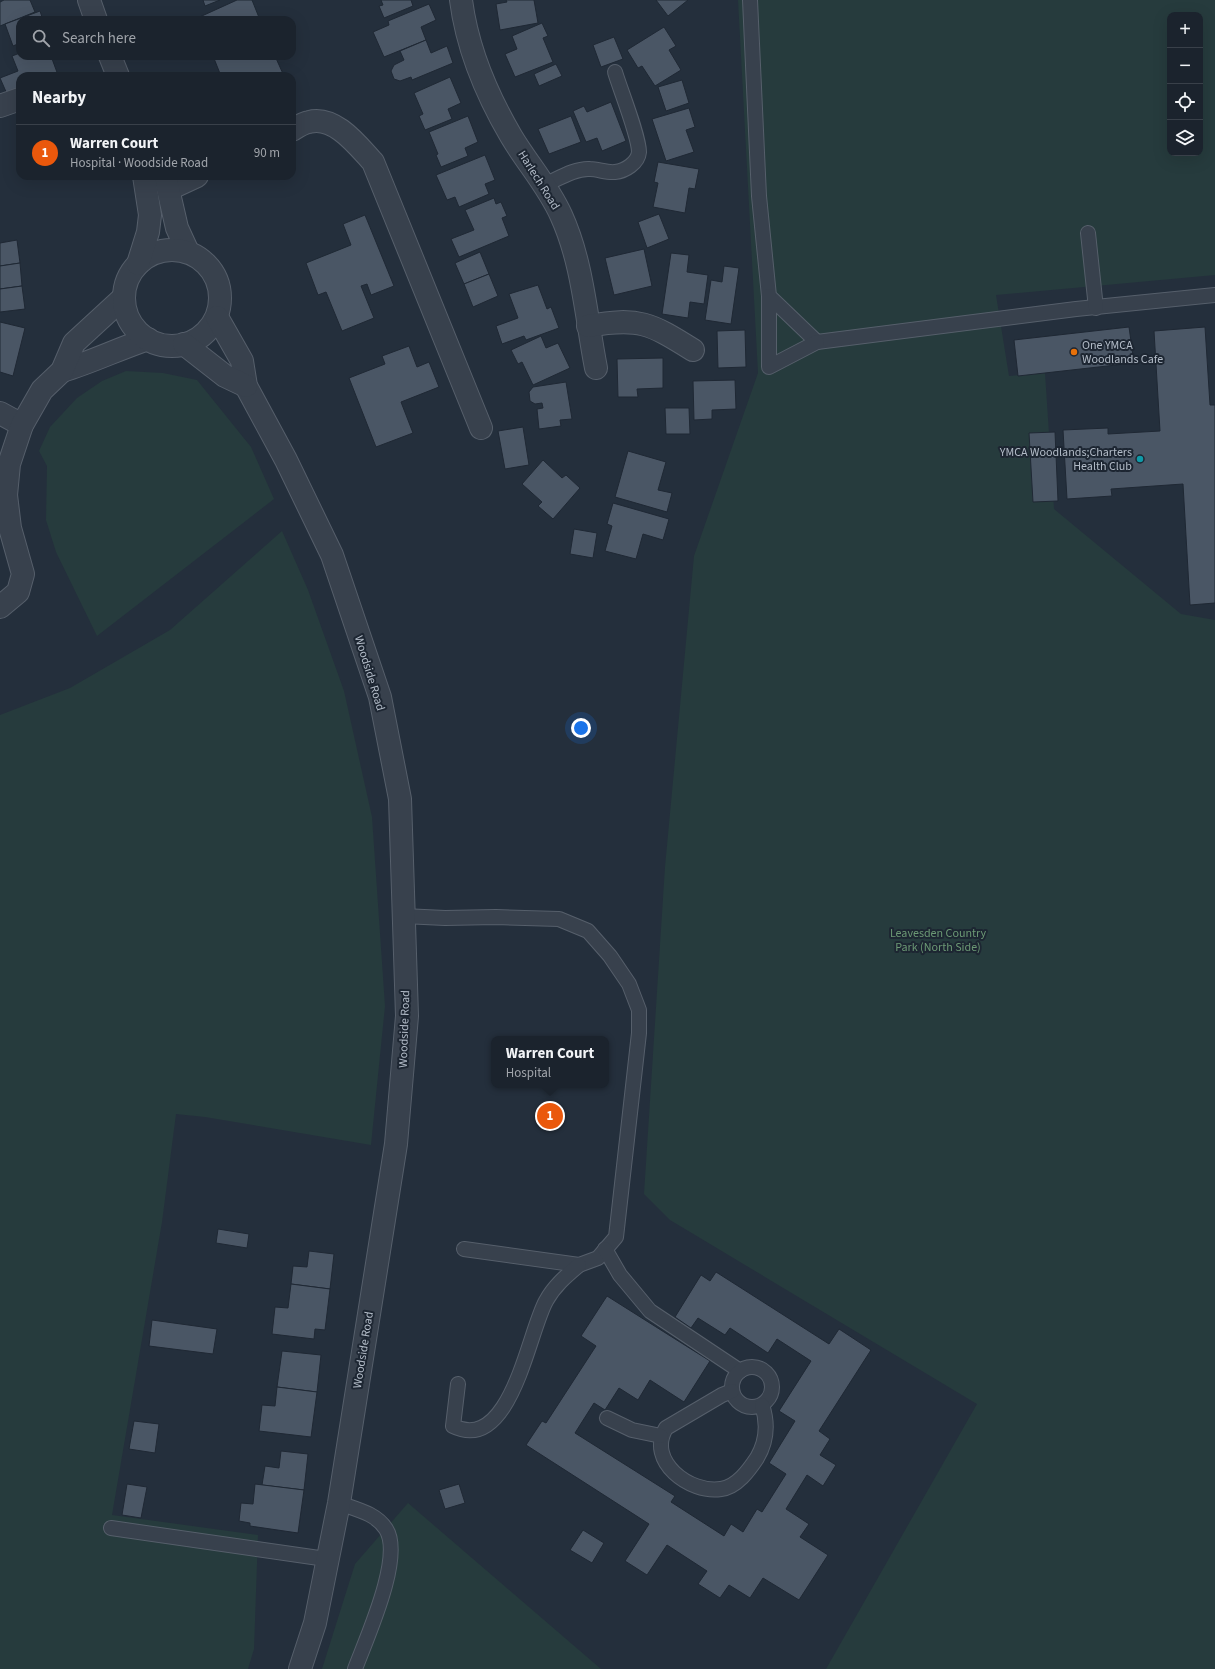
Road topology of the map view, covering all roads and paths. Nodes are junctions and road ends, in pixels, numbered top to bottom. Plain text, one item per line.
1 (89, 0) edge
2 (461, 0) edge
3 (750, 0) edge
4 (95, 16) edge
5 (112, 60) edge
6 (116, 72) edge
7 (614, 72) dead end
8 (16, 100) edge
9 (0, 106) edge
10 (296, 128) edge
11 (145, 180) edge
12 (180, 180) edge
13 (167, 183) edge
14 (544, 185) junction
15 (1088, 233) dead end
16 (188, 252) junction
17 (138, 264) junction
18 (769, 296) junction
19 (1215, 296) edge
20 (124, 297) junction
21 (1096, 308) junction
22 (217, 317) junction
23 (588, 326) junction
24 (148, 339) junction
25 (817, 342) junction
26 (184, 344) junction
27 (693, 350) dead end
28 (596, 368) dead end
29 (62, 371) junction
30 (246, 386) junction
31 (0, 413) edge
32 (22, 425) junction
33 (481, 428) dead end
34 (0, 607) edge
35 (403, 916) junction
36 (464, 1249) dead end
37 (606, 1249) junction
38 (579, 1265) junction
39 (740, 1371) junction
40 (458, 1384) dead end
41 (732, 1391) junction
42 (762, 1405) junction
43 (607, 1418) dead end
44 (661, 1436) junction
45 (339, 1503) junction
46 (111, 1528) dead end
47 (326, 1559) junction
48 (300, 1669) edge
49 (355, 1669) edge

1 - 4 street
2 - 14 street, Harlech Road
3 - 18 lane
5 - 6 street
7 - 14 lane
8 - 9 street
10 - 33 street
11 - 17 street
12 - 13 street
13 - 16 street
14 - 23 street, Harlech Road
15 - 21 lane
16 - 17 street
16 - 22 street
17 - 20 street
18 - 25 lane
18 - 25 lane
19 - 21 lane
20 - 24 street
20 - 29 street
21 - 25 lane
22 - 26 street
22 - 30 street, Woodside Road
23 - 27 street
23 - 28 street, Harlech Road
24 - 26 street
24 - 29 street
26 - 30 street
29 - 32 street
30 - 35 street, Woodside Road
31 - 32 street
32 - 34 street
35 - 37 lane
35 - 45 street, Woodside Road
36 - 38 lane
37 - 38 lane
37 - 39 lane
38 - 40 lane
39 - 41 lane
39 - 42 lane
41 - 42 lane
41 - 44 lane
42 - 44 lane
43 - 44 lane
45 - 47 street, Woodside Road
45 - 49 lane
46 - 47 lane
47 - 48 street, Woodside Road

